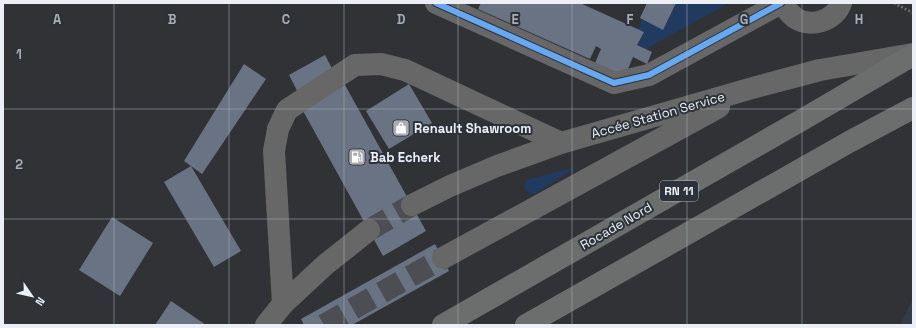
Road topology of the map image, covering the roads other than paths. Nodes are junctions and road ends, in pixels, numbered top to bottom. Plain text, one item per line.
1 (436, 3) edge
2 (782, 3) edge
3 (841, 3) edge
4 (461, 8) edge
5 (913, 54) edge
6 (756, 87) junction
7 (913, 108) edge
8 (561, 144) junction
9 (412, 205) tunnel mouth
10 (369, 230) tunnel mouth
11 (443, 258) tunnel mouth
12 (283, 304) junction
13 (266, 325) edge
14 (443, 325) edge
15 (526, 325) edge

1 - 4 street
2 - 3 street
2 - 4 street
5 - 6 street, Accée Station Service
5 - 14 highway, Rocade Nord / RN 11
6 - 8 street, Accée Station Service
6 - 11 street
7 - 15 highway
8 - 9 street, Accée Station Service
8 - 12 street
10 - 12 street
12 - 13 street

